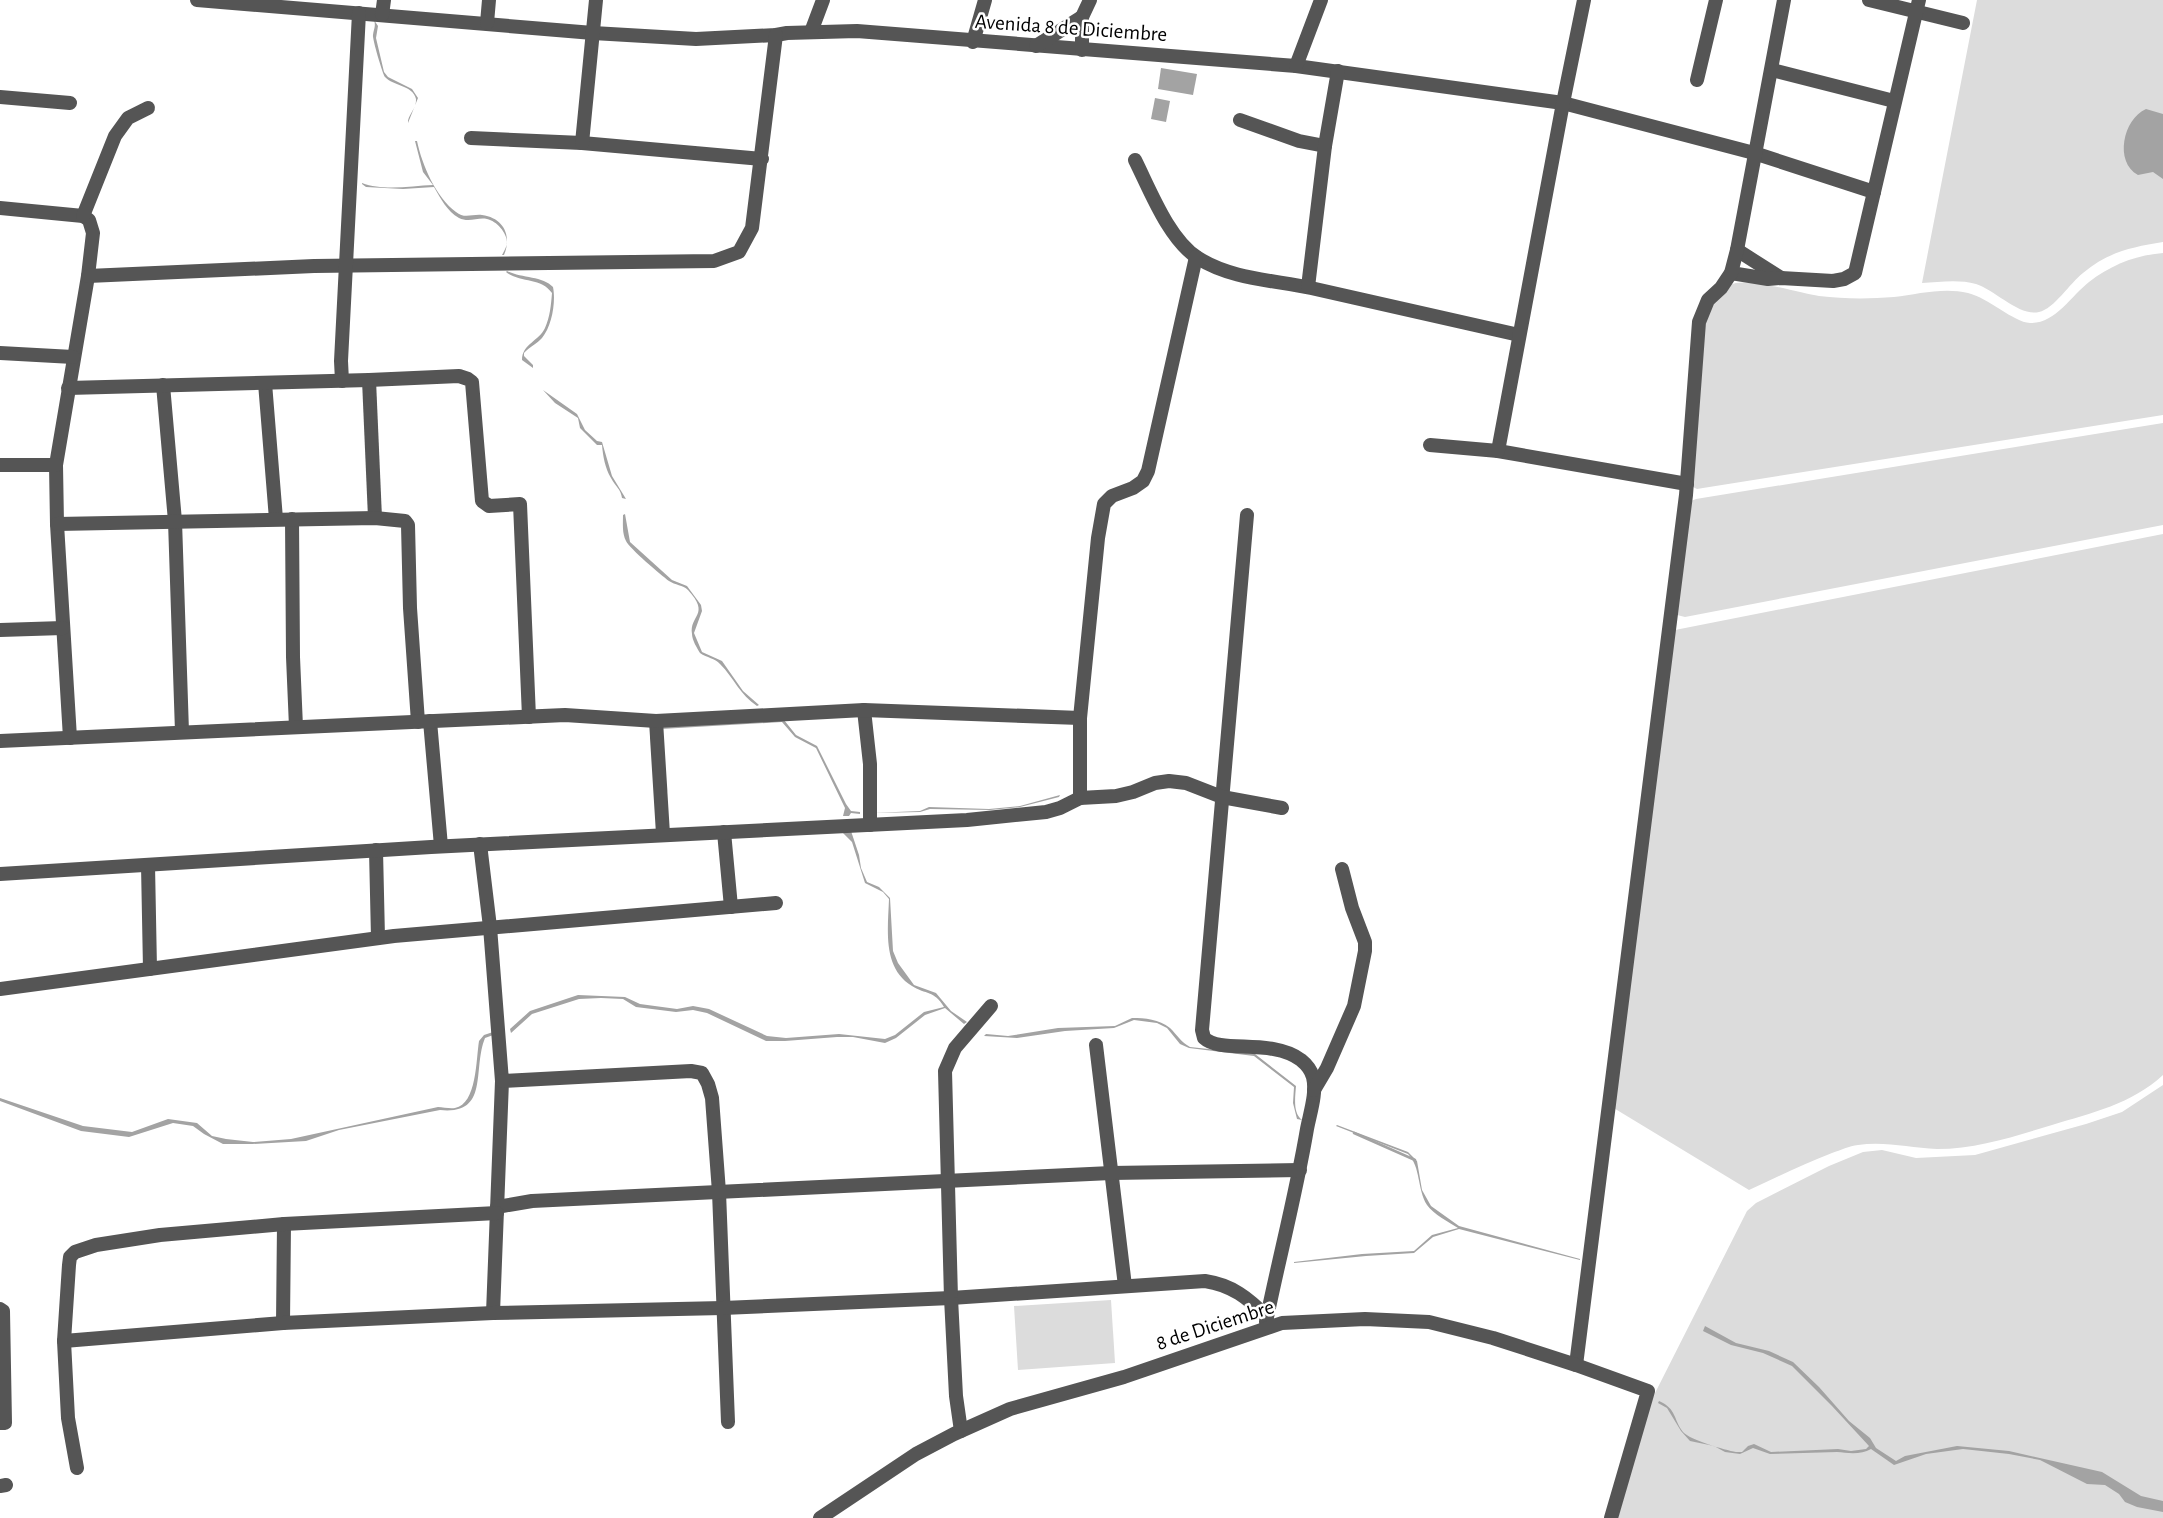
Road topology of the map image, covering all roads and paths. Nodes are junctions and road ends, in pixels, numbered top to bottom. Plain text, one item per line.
1 (197, 0) edge
2 (489, 0) edge
3 (596, 0) edge
4 (823, 0) edge
5 (985, 0) edge
6 (1090, 0) edge
7 (1321, 0) edge
8 (1584, 0) edge
9 (1716, 0) edge
10 (1784, 0) edge
11 (1869, 0) edge
12 (267, 3) edge
13 (1917, 6) edge
14 (383, 7) edge
15 (359, 13) junction
16 (1082, 17) junction
17 (487, 23) junction
18 (1963, 23) dead end
19 (811, 32) junction
20 (593, 33) junction
21 (776, 36) junction
22 (973, 42) junction
23 (1036, 46) junction
24 (1082, 50) junction
25 (1296, 66) junction
26 (1772, 70) junction
27 (1338, 71) junction
28 (1697, 80) dead end
29 (0, 97) edge
30 (1894, 101) junction
31 (70, 103) dead end
32 (1563, 103) junction
33 (148, 108) dead end
34 (1240, 120) dead end
35 (471, 138) dead end
36 (582, 143) junction
37 (1325, 146) junction
38 (1754, 153) junction
39 (762, 159) junction
40 (1135, 160) dead end
41 (1874, 192) junction
42 (0, 208) edge
43 (83, 216) junction
44 (1737, 250) junction
45 (1196, 257) junction
46 (346, 266) junction
47 (1731, 273) junction
48 (88, 276) junction
49 (1780, 278) junction
50 (1308, 287) junction
51 (1519, 335) junction
52 (0, 353) edge
53 (73, 357) junction
54 (369, 380) junction
55 (342, 381) junction
56 (265, 383) junction
57 (163, 385) junction
58 (68, 388) junction
59 (1430, 445) dead end
60 (1498, 450) junction
61 (0, 465) edge
62 (56, 465) junction
63 (1687, 484) junction
64 (1247, 515) dead end
65 (375, 518) junction
66 (276, 519) junction
67 (292, 519) junction
68 (175, 522) junction
69 (57, 524) junction
70 (63, 628) junction
71 (0, 630) edge
72 (864, 710) junction
73 (529, 717) junction
74 (1080, 718) junction
75 (656, 721) junction
76 (424, 722) junction
77 (296, 727) junction
78 (182, 732) junction
79 (70, 738) junction
80 (0, 741) edge
81 (1222, 797) junction
82 (1080, 798) junction
83 (1282, 808) dead end
84 (870, 825) junction
85 (724, 832) junction
86 (663, 834) junction
87 (480, 844) junction
88 (441, 846) junction
89 (376, 850) junction
90 (148, 865) junction
91 (1342, 869) dead end
92 (0, 874) edge
93 (776, 904) dead end
94 (731, 907) junction
95 (490, 927) junction
96 (378, 938) junction
97 (150, 968) junction
98 (0, 989) edge
99 (991, 1006) dead end
100 (1096, 1045) dead end
101 (502, 1081) junction
102 (1314, 1090) junction
103 (1300, 1170) junction
104 (1111, 1173) junction
105 (947, 1180) junction
106 (719, 1192) junction
107 (497, 1210) junction
108 (284, 1224) junction
109 (1125, 1286) junction
110 (951, 1298) junction
111 (723, 1308) junction
112 (0, 1309) edge
113 (493, 1313) junction
114 (1266, 1322) junction
115 (283, 1323) junction
116 (64, 1341) junction
117 (1576, 1365) junction
118 (0, 1423) edge
119 (728, 1423) dead end
120 (961, 1431) junction
121 (77, 1468) dead end
122 (820, 1518) edge
123 (1611, 1518) edge

1 - 12 street, Avenida 8 de Diciembre
2 - 17 street
3 - 20 street
4 - 19 street
5 - 22 street
6 - 16 street
7 - 25 street
8 - 32 street
9 - 28 street
10 - 26 street
11 - 13 street
12 - 15 street, Avenida 8 de Diciembre
13 - 18 street
13 - 30 street
14 - 15 street, Avenida 8 de Diciembre
14 - 17 street, Avenida 8 de Diciembre
15 - 46 street
16 - 23 street
16 - 24 street
17 - 20 street, Avenida 8 de Diciembre
19 - 21 street, Avenida 8 de Diciembre
19 - 22 street, Avenida 8 de Diciembre
20 - 21 street, Avenida 8 de Diciembre
20 - 36 street
21 - 39 street
22 - 23 street, Avenida 8 de Diciembre
23 - 24 street, Avenida 8 de Diciembre
24 - 25 street, Avenida 8 de Diciembre
25 - 27 street, Avenida 8 de Diciembre
26 - 30 street
26 - 38 street
27 - 32 street, Avenida 8 de Diciembre
27 - 37 street
29 - 31 street
30 - 41 street
32 - 38 street, Avenida 8 de Diciembre
32 - 51 street
33 - 43 street
34 - 37 street
35 - 36 street
36 - 39 street
37 - 50 street
38 - 41 street, Avenida 8 de Diciembre
38 - 44 street
39 - 46 street
40 - 45 street
41 - 49 street
42 - 43 street
43 - 48 street
44 - 47 street
44 - 49 street
45 - 50 street
45 - 74 street
46 - 48 street
46 - 55 street
47 - 49 street
47 - 63 street
48 - 53 street
50 - 51 street
51 - 60 street
52 - 53 street
53 - 58 street
54 - 55 street
54 - 65 street
54 - 73 street
55 - 56 street
56 - 57 street
56 - 66 street
57 - 58 street
57 - 68 street
58 - 62 street
59 - 60 street
60 - 63 street
61 - 62 street
62 - 69 street
63 - 117 street
64 - 81 street
65 - 67 street
65 - 76 street
66 - 67 street
66 - 68 street
67 - 77 street
68 - 69 street
68 - 78 street
69 - 70 street
70 - 71 street
70 - 79 street
72 - 74 street
72 - 75 street
72 - 84 street
73 - 75 street
73 - 76 street
74 - 82 street
75 - 86 street
76 - 77 street
76 - 88 street
77 - 78 street
78 - 79 street
79 - 80 street
81 - 82 street
81 - 83 street
81 - 102 street
82 - 84 street
84 - 85 street
85 - 86 street
85 - 94 street
86 - 87 street
87 - 88 street
87 - 95 street
88 - 89 street
89 - 90 street
89 - 96 street
90 - 92 street
90 - 97 street
91 - 102 street
93 - 94 street
94 - 95 street
95 - 96 street
95 - 101 street
96 - 97 street
97 - 98 street
99 - 105 street
100 - 104 street
101 - 106 street
101 - 107 street
102 - 103 street
103 - 104 street
103 - 114 street
104 - 105 street
104 - 109 street
105 - 106 street
105 - 110 street
106 - 107 street
106 - 111 street
107 - 108 street
107 - 113 street
108 - 115 street
108 - 116 street
109 - 110 street
109 - 114 street
110 - 111 street
110 - 120 street
111 - 113 street
111 - 119 street
112 - 118 street
113 - 115 street
114 - 117 street, 8 de Diciembre
114 - 120 street, 8 de Diciembre
115 - 116 street
116 - 121 street
117 - 123 street, 8 de Diciembre
120 - 122 street, 8 de Diciembre

